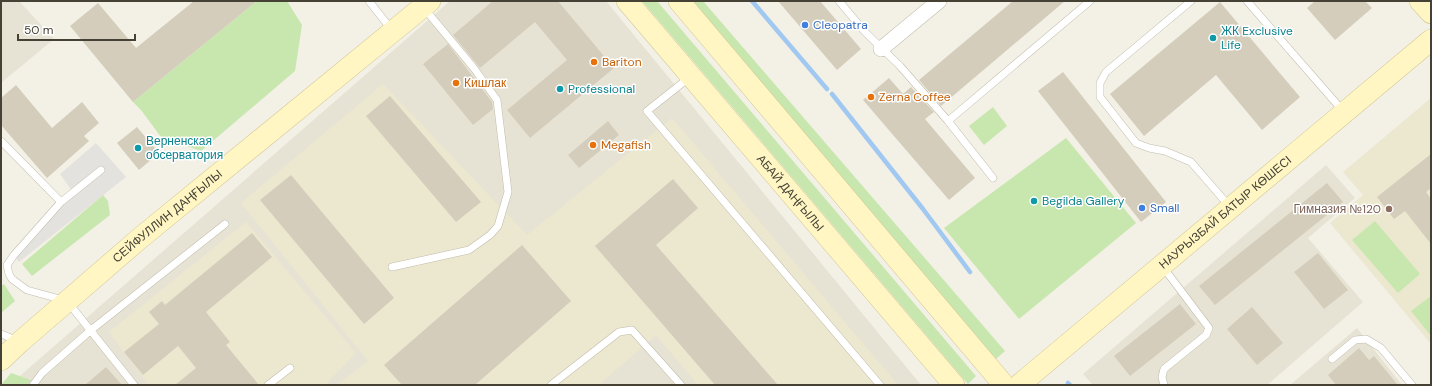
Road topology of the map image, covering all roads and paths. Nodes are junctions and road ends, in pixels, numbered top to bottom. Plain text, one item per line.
1 (369, 1) edge
2 (628, 1) edge
3 (679, 1) edge
4 (839, 1) edge
5 (939, 1) edge
6 (1090, 1) edge
7 (1191, 1) edge
8 (1247, 1) edge
9 (1420, 1) edge
10 (426, 4) edge
11 (1431, 13) edge
12 (393, 31) junction
13 (1431, 40) edge
14 (881, 49) junction
15 (691, 76) junction
16 (1344, 113) junction
17 (948, 122) junction
18 (1, 141) edge
19 (101, 170) dead end
20 (993, 178) dead end
21 (61, 202) junction
22 (1231, 208) junction
23 (225, 224) dead end
24 (392, 267) dead end
25 (1162, 267) junction
26 (67, 301) junction
27 (91, 330) junction
28 (10, 338) edge
29 (1332, 359) dead end
30 (1, 360) edge
31 (290, 368) dead end
32 (33, 385) edge
33 (134, 385) edge
34 (268, 385) edge
35 (551, 385) edge
36 (682, 385) edge
37 (880, 385) edge
38 (954, 385) edge
39 (1004, 385) edge
40 (1019, 385) edge
41 (1164, 385) edge
42 (1412, 385) edge

1 - 12 lane
2 - 15 main road, АБАЙ ДАҢҒЫЛЫ
3 - 39 main road
4 - 14 lane
5 - 14 street
6 - 17 lane
7 - 22 lane
8 - 16 lane
9 - 11 main road
10 - 12 main road, СЕЙФУЛЛИН ДАҢҒЫЛЫ
10 - 24 lane
12 - 26 main road, СЕЙФУЛЛИН ДАҢҒЫЛЫ
13 - 16 main road, НАУРЫЗБАЙ БАТЫР КӨШЕСІ
14 - 17 lane
15 - 37 lane
15 - 38 main road, АБАЙ ДАҢҒЫЛЫ
16 - 22 main road, НАУРЫЗБАЙ БАТЫР КӨШЕСІ
17 - 20 lane
18 - 21 lane
19 - 21 lane
21 - 26 lane
22 - 25 main road, НАУРЫЗБАЙ БАТЫР КӨШЕСІ
23 - 27 lane
25 - 40 main road, НАУРЫЗБАЙ БАТЫР КӨШЕСІ
25 - 41 lane
26 - 27 lane
26 - 28 main road, СЕЙФУЛЛИН ДАҢҒЫЛЫ
27 - 32 lane
27 - 33 lane
28 - 30 main road, СЕЙФУЛЛИН ДАҢҒЫЛЫ
29 - 42 lane
31 - 34 lane
35 - 36 lane

